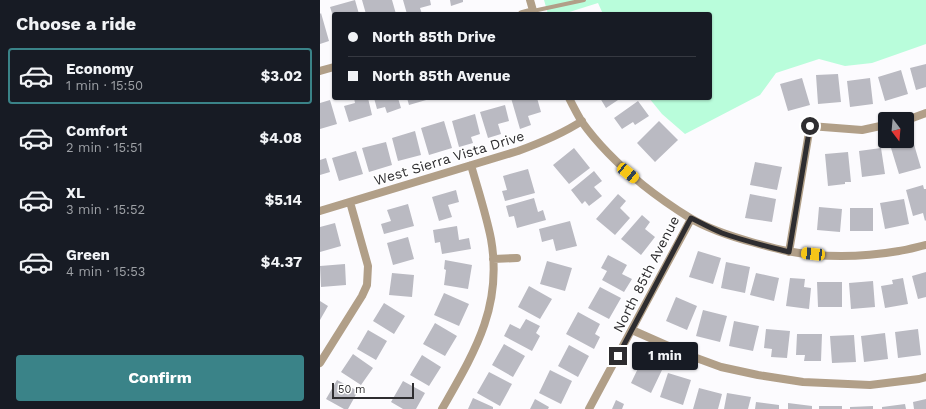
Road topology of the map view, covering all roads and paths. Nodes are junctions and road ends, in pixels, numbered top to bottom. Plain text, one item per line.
1 (530, 0) edge
2 (584, 0) edge
3 (533, 12) edge
4 (537, 12) edge
5 (332, 68) edge
6 (320, 71) edge
7 (569, 100) edge
8 (926, 113) edge
9 (914, 117) edge
10 (582, 121) junction
11 (878, 127) edge
12 (471, 165) junction
13 (350, 202) junction
14 (320, 210) edge
15 (691, 218) junction
16 (926, 245) edge
17 (789, 252) junction
18 (517, 258) dead end
19 (493, 259) junction
20 (632, 330) junction
21 (320, 363) edge
22 (926, 377) edge
23 (442, 409) edge
24 (589, 409) edge

1 - 3 street
2 - 4 lane
5 - 6 street
7 - 10 street, North 85th Avenue
8 - 9 street
10 - 12 street, West Sierra Vista Drive
10 - 15 street, North 85th Avenue
11 - 17 street
12 - 13 street, West Sierra Vista Drive
12 - 19 street
13 - 14 street, West Sierra Vista Drive
13 - 21 street
15 - 17 street
15 - 20 street, North 85th Avenue
16 - 17 street
18 - 19 street
19 - 23 street
20 - 22 street
20 - 24 street, North 85th Avenue

